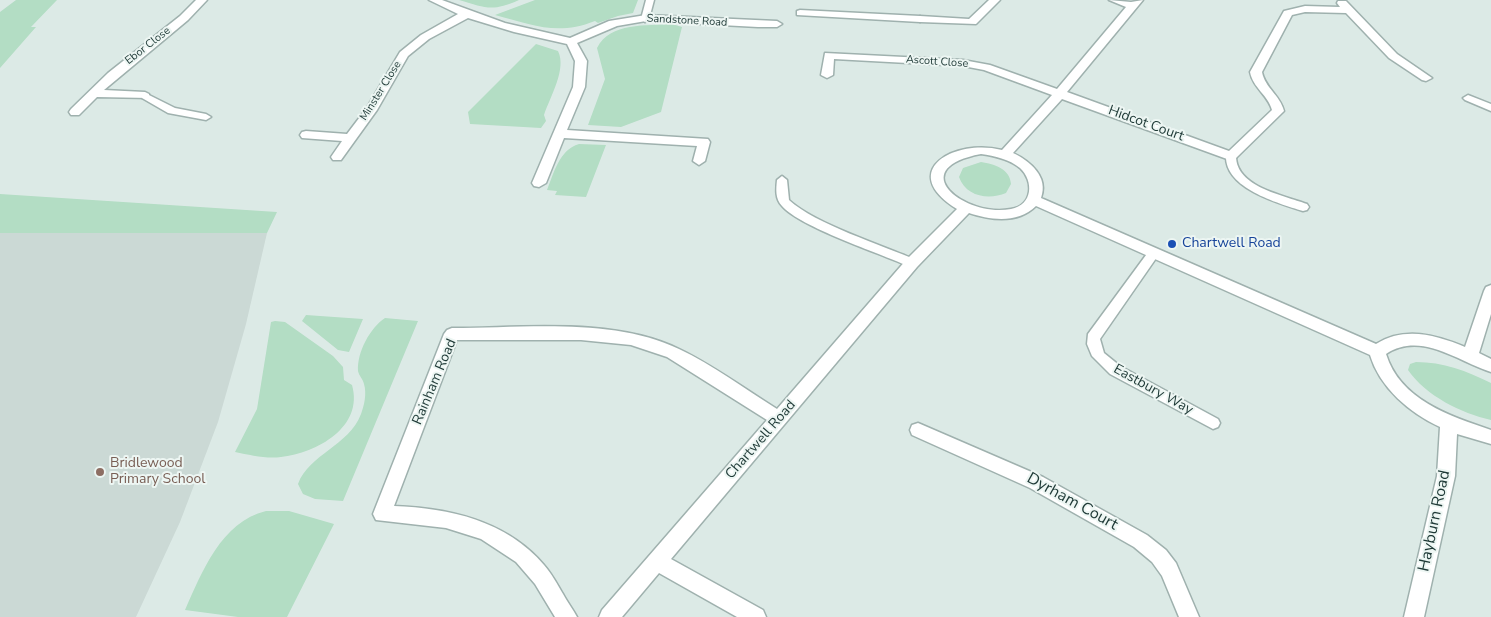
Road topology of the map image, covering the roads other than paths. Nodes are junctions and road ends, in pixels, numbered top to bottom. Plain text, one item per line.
1 (202, 0) edge
2 (434, 0) edge
3 (650, 0) edge
4 (995, 0) edge
5 (1114, 0) edge
6 (1339, 0) edge
7 (1136, 3) edge
8 (1348, 10) junction
9 (800, 13) dead end
10 (465, 15) junction
11 (645, 19) junction
12 (920, 19) joint
13 (777, 24) dead end
14 (571, 42) junction
15 (827, 75) dead end
16 (1426, 78) dead end
17 (94, 93) junction
18 (1060, 93) junction
19 (145, 96) joint
20 (1468, 98) dead end
21 (1491, 108) edge
22 (75, 112) dead end
23 (206, 117) dead end
24 (561, 134) junction
25 (306, 136) dead end
26 (350, 138) junction
27 (1005, 154) junction
28 (337, 156) dead end
29 (1231, 156) junction
30 (699, 161) dead end
31 (782, 180) dead end
32 (539, 182) dead end
33 (1034, 200) junction
34 (1303, 207) dead end
35 (965, 209) junction
36 (1153, 254) junction
37 (912, 263) junction
38 (1491, 291) edge
39 (1377, 351) junction
40 (1470, 355) junction
41 (1491, 366) edge
42 (780, 418) junction
43 (1213, 423) dead end
44 (1448, 423) junction
45 (918, 430) dead end
46 (1491, 437) edge
47 (657, 561) junction
48 (567, 617) edge
49 (609, 617) edge
50 (756, 617) edge
51 (1189, 617) edge
52 (1414, 617) edge

1 - 17 street, Ebor Close
2 - 10 street
3 - 11 lane
4 - 12 street
5 - 7 street
6 - 8 street
7 - 18 street
8 - 16 street
8 - 29 street
9 - 12 lane
10 - 14 street
10 - 26 street, Minster Close
11 - 13 street, Sandstone Road
11 - 14 street, Sandstone Road
14 - 24 street
15 - 18 street, Ascott Close
17 - 19 street
17 - 22 street, Ebor Close
18 - 27 street
18 - 29 street, Hidcot Court
19 - 23 lane
20 - 21 lane
24 - 30 street
24 - 32 street
25 - 26 street
26 - 28 street, Minster Close
27 - 33 street
27 - 35 street
29 - 34 lane
31 - 37 lane
33 - 35 street
33 - 36 street
35 - 37 street, Chartwell Road
36 - 39 street
36 - 43 lane, Eastbury Way
37 - 42 street, Chartwell Road
38 - 40 street
39 - 40 street
39 - 44 street
40 - 41 street
42 - 47 street, Chartwell Road
42 - 48 street, Rainham Road
44 - 46 street
44 - 52 street, Hayburn Road
45 - 51 street, Dyrham Court
47 - 49 street, Chartwell Road
47 - 50 street

